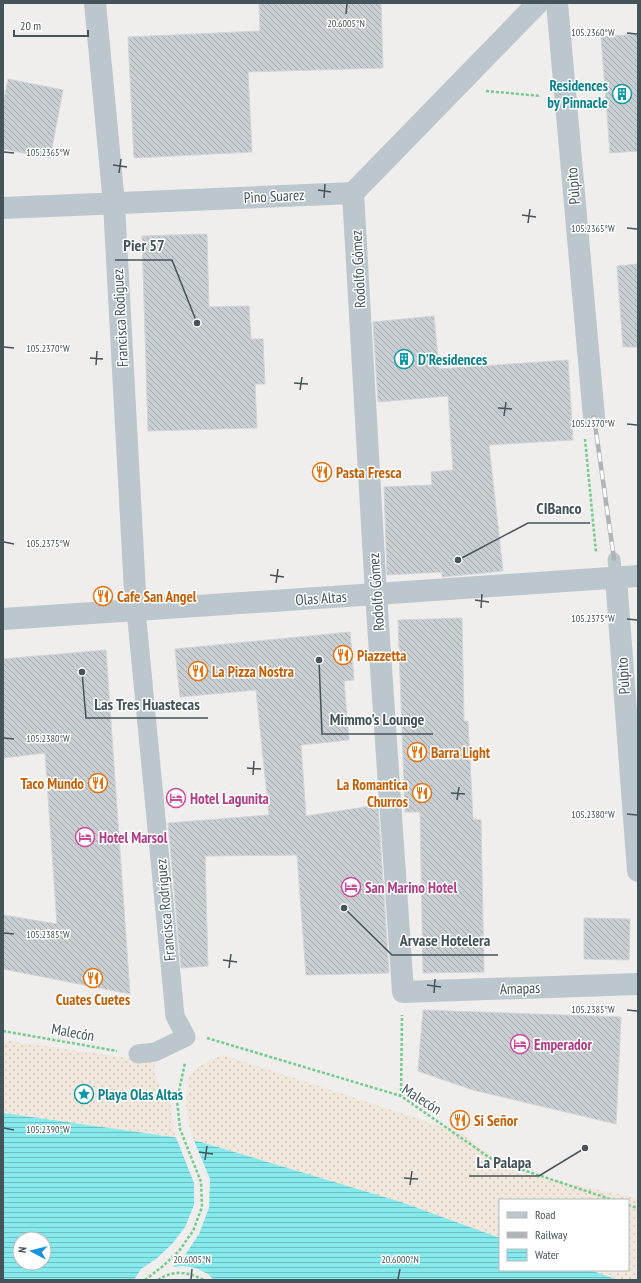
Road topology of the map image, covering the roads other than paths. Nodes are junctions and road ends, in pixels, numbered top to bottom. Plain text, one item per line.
1 (94, 3) edge
2 (538, 3) edge
3 (557, 3) edge
4 (353, 193) junction
5 (114, 204) junction
6 (3, 208) edge
7 (594, 417) road end
8 (615, 568) junction
9 (638, 576) edge
10 (376, 594) junction
11 (136, 610) junction
12 (3, 619) edge
13 (638, 871) edge
14 (638, 984) edge
15 (402, 992) joint
16 (138, 1054) road end

1 - 5 street, Francisca Rodiguez
2 - 4 street
3 - 7 street, Púlpito
4 - 5 street, Pino Suarez
4 - 10 street, Rodolfo Gómez
5 - 6 street, Pino Suarez
5 - 11 street, Francisca Rodiguez
8 - 9 street, Olas Altas
8 - 10 street, Olas Altas
8 - 13 street, Púlpito
10 - 11 street, Olas Altas
10 - 15 street, Rodolfo Gómez
11 - 12 street, Olas Altas
11 - 16 street, Francisca Rodríguez
14 - 15 street, Amapas

